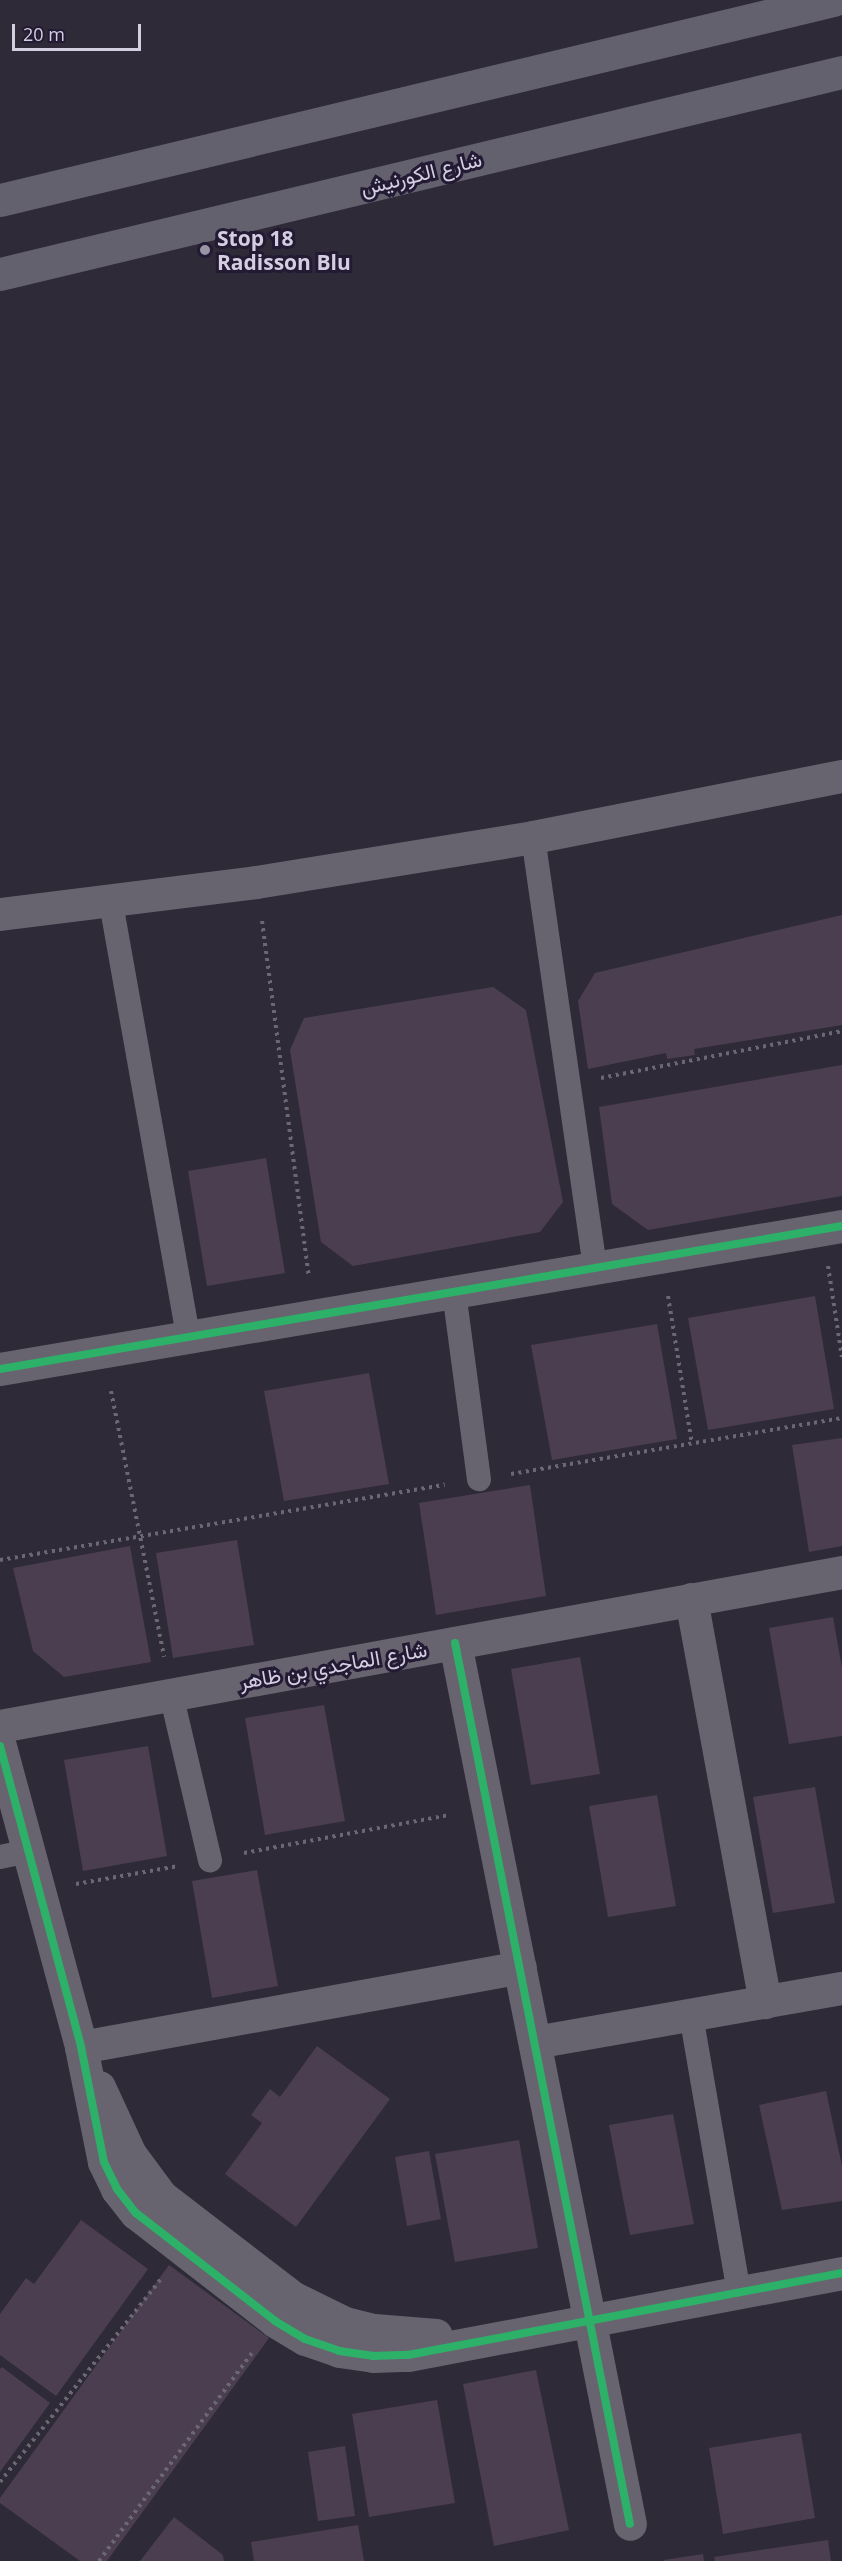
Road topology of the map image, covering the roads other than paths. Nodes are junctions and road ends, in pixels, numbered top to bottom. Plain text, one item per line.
1 (833, 0) edge
2 (842, 72) edge
3 (0, 200) edge
4 (0, 274) edge
5 (842, 776) edge
6 (533, 837) junction
7 (111, 903) junction
8 (0, 914) edge
9 (832, 1228) edge
10 (595, 1268) junction
11 (454, 1292) junction
12 (188, 1337) junction
13 (0, 1369) edge
14 (479, 1479) road end
15 (842, 1572) edge
16 (691, 1599) junction
17 (455, 1643) junction
18 (171, 1694) junction
19 (0, 1726) edge
20 (0, 1746) edge
21 (14, 1854) edge
22 (210, 1860) road end
23 (520, 1967) junction
24 (842, 1988) edge
25 (765, 2001) junction
26 (691, 2015) junction
27 (535, 2042) junction
28 (81, 2047) junction
29 (220, 2261) junction
30 (842, 2273) edge
31 (739, 2292) junction
32 (590, 2319) junction
33 (496, 2336) junction
34 (630, 2524) dead end

1 - 3 main road
2 - 4 main road, شارع الكورنيش
5 - 6 street
6 - 7 street
6 - 10 lane
7 - 8 street
7 - 12 lane
9 - 10 street
10 - 11 street
11 - 12 street
11 - 14 lane
12 - 13 street
15 - 16 street, شارع الماجدي بن ظاهر
16 - 17 street, شارع الماجدي بن ظاهر
16 - 25 street
17 - 18 street, شارع الماجدي بن ظاهر
17 - 23 street
18 - 19 street, شارع الماجدي بن ظاهر
18 - 22 lane
20 - 21 street
21 - 28 street
23 - 27 street
23 - 28 street
24 - 25 street
25 - 26 street
26 - 27 street
26 - 31 lane
27 - 32 street
28 - 29 street
28 - 29 street
29 - 33 street
29 - 33 street
30 - 31 street
31 - 32 street
32 - 33 street
32 - 34 street

